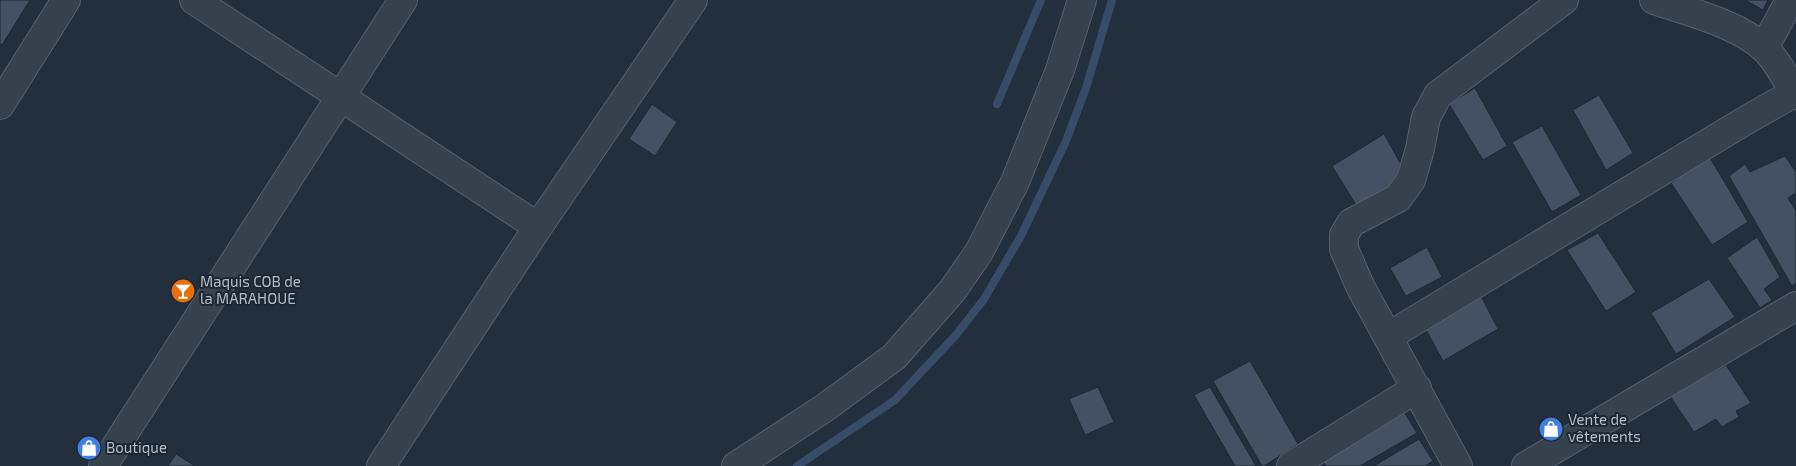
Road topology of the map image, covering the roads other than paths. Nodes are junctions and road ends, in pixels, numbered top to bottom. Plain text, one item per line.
1 (66, 0) edge
2 (194, 0) edge
3 (403, 0) edge
4 (693, 0) edge
5 (1082, 0) edge
6 (1564, 0) edge
7 (1654, 0) edge
8 (1790, 0) edge
9 (1764, 48) junction
10 (1795, 94) edge
11 (341, 96) junction
12 (0, 105) edge
13 (538, 227) junction
14 (1796, 306) edge
15 (1389, 336) junction
16 (1417, 388) junction
17 (103, 466) edge
18 (381, 466) edge
19 (736, 466) edge
20 (1291, 466) edge
21 (1458, 466) edge
22 (1526, 466) edge

1 - 12 street
2 - 11 street
3 - 11 street
4 - 13 street
5 - 19 street
6 - 15 street
7 - 9 street
8 - 9 street
9 - 10 street
10 - 15 street
11 - 13 street
11 - 17 street
13 - 18 street
14 - 22 street
15 - 16 street
16 - 20 street
16 - 21 street

